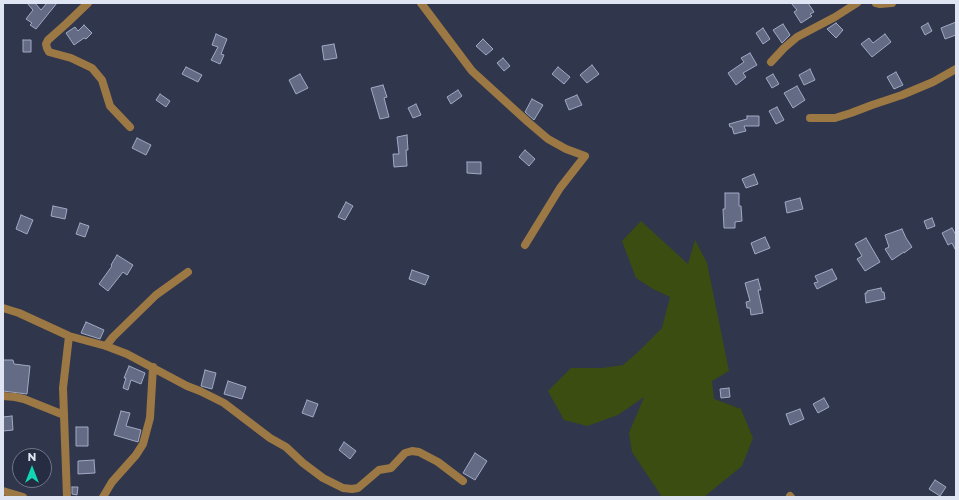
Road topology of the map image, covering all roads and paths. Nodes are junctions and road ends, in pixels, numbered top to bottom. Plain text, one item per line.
1 (88, 3) edge
2 (421, 3) edge
3 (857, 3) edge
4 (876, 3) edge
5 (892, 3) edge
6 (771, 62) dead end
7 (956, 69) edge
8 (810, 118) dead end
9 (130, 127) dead end
10 (525, 245) dead end
11 (188, 272) dead end
12 (3, 308) edge
13 (69, 336) junction
14 (106, 346) junction
15 (153, 367) junction
16 (3, 396) edge
17 (64, 415) junction
18 (463, 481) dead end
19 (3, 491) edge
20 (22, 497) edge
21 (67, 497) edge
22 (103, 497) edge

1 - 9 street
2 - 10 street
3 - 6 street
4 - 5 street
7 - 8 street
11 - 14 street
12 - 13 street
13 - 14 street
13 - 17 street
14 - 15 street
15 - 18 street
15 - 22 street
16 - 17 street
17 - 21 street
19 - 20 street

